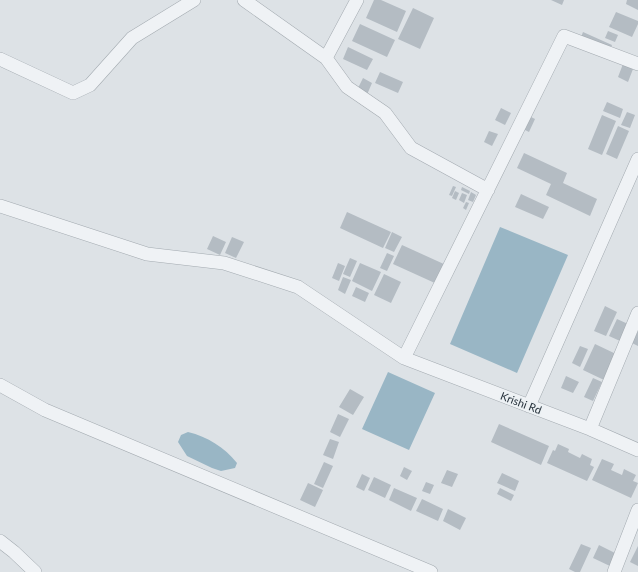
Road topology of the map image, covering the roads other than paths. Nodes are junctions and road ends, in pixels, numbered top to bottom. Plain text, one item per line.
1 (194, 0) edge
2 (244, 0) edge
3 (357, 0) edge
4 (326, 58) junction
5 (0, 59) edge
6 (638, 64) edge
7 (638, 159) edge
8 (488, 190) junction
9 (0, 206) edge
10 (638, 313) edge
11 (404, 358) junction
12 (0, 385) edge
13 (529, 406) junction
14 (590, 429) junction
15 (638, 450) edge
16 (638, 510) edge
17 (0, 541) edge
18 (35, 572) edge
19 (432, 572) edge
20 (614, 572) edge

1 - 5 street
2 - 4 street
3 - 4 street
4 - 8 street
6 - 8 street
7 - 13 street
8 - 11 street
9 - 11 street, Krishi Rd
10 - 14 street
11 - 13 street, Krishi Rd
12 - 19 street
13 - 14 street, Krishi Rd
14 - 15 street, Krishi Rd
16 - 20 street
17 - 18 street

